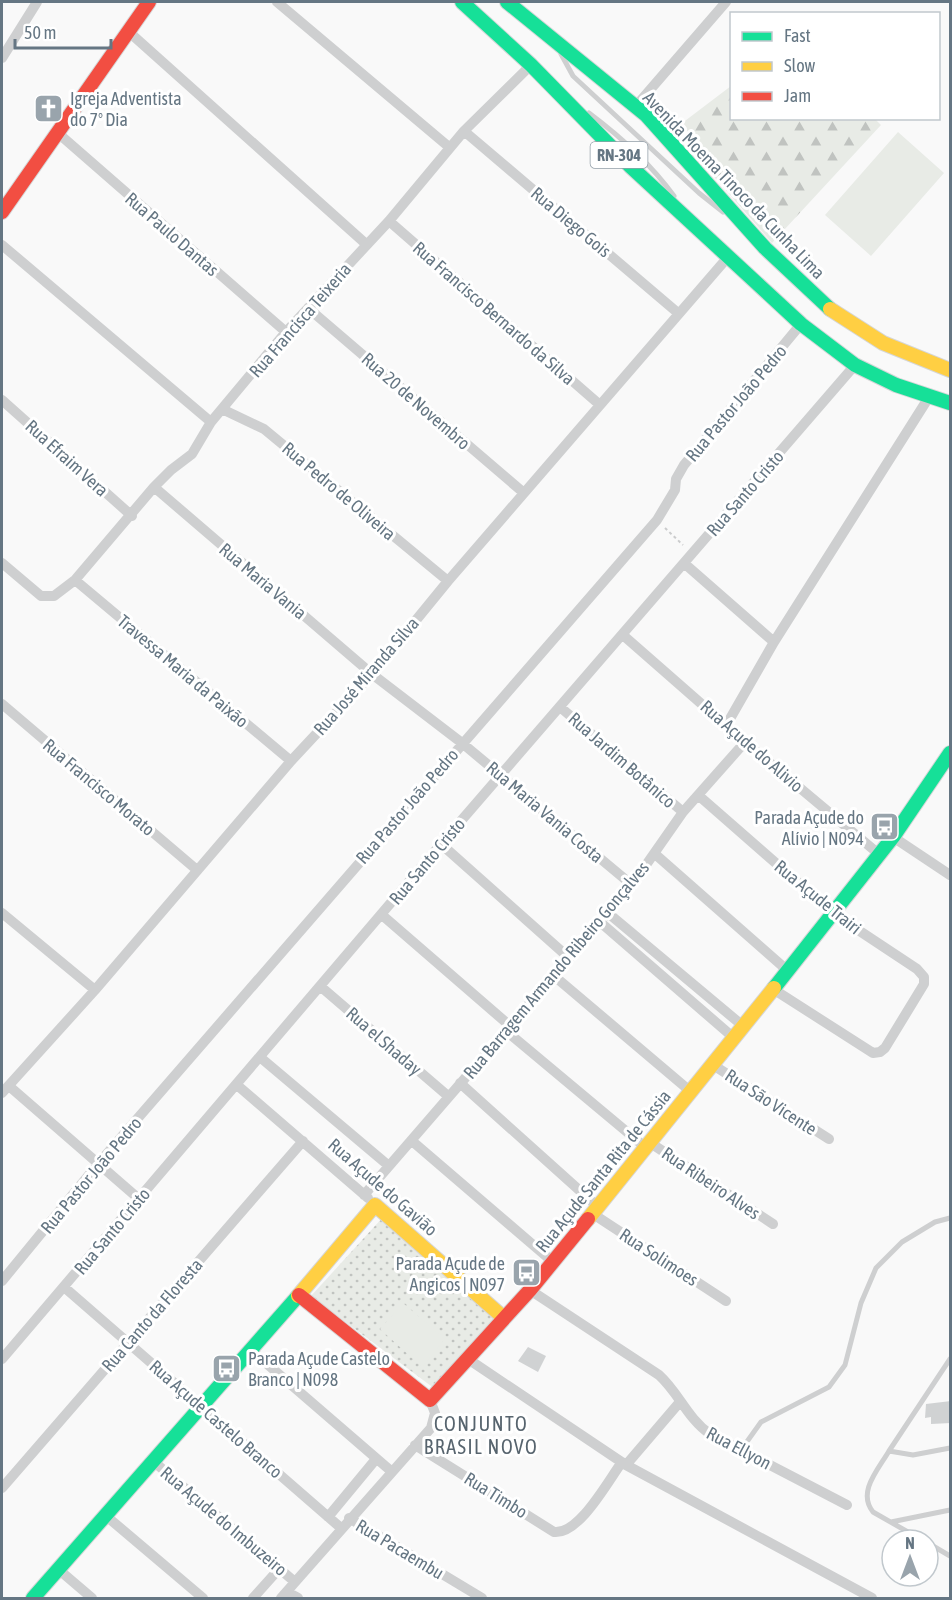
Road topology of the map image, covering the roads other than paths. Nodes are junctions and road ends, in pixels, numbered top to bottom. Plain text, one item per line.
1 (37, 2) edge
2 (149, 2) edge
3 (277, 2) edge
4 (462, 2) edge
5 (507, 2) edge
6 (726, 2) edge
7 (129, 32) junction
8 (554, 43) junction
9 (2, 58) edge
10 (531, 65) junction
11 (636, 106) junction
12 (464, 131) junction
13 (59, 134) junction
14 (449, 147) junction
15 (2, 212) edge
16 (389, 221) junction
17 (760, 241) junction
18 (366, 244) junction
19 (2, 245) edge
20 (728, 256) junction
21 (308, 308) junction
22 (678, 313) junction
23 (801, 324) junction
24 (286, 332) junction
25 (855, 365) junction
26 (951, 370) edge
27 (929, 396) junction
28 (2, 400) edge
29 (951, 403) edge
30 (600, 405) junction
31 (224, 410) junction
32 (211, 422) junction
33 (154, 488) junction
34 (524, 493) junction
35 (132, 516) junction
36 (2, 563) edge
37 (685, 564) junction
38 (75, 580) junction
39 (448, 581) junction
40 (624, 636) junction
41 (774, 642) junction
42 (372, 674) junction
43 (2, 704) edge
44 (560, 707) junction
45 (727, 724) junction
46 (745, 742) junction
47 (462, 743) junction
48 (950, 756) edge
49 (291, 761) junction
50 (500, 776) junction
51 (698, 795) junction
52 (683, 812) junction
53 (894, 837) junction
54 (441, 844) junction
55 (654, 854) junction
56 (880, 855) junction
57 (197, 870) junction
58 (951, 874) edge
59 (632, 885) junction
60 (2, 913) edge
61 (608, 913) junction
62 (834, 914) junction
63 (382, 915) junction
64 (600, 922) junction
65 (568, 957) junction
66 (788, 971) junction
67 (553, 975) junction
68 (320, 986) junction
69 (774, 989) junction
70 (95, 990) junction
71 (743, 1026) junction
72 (507, 1028) junction
73 (734, 1038) junction
74 (261, 1058) junction
75 (713, 1065) junction
76 (460, 1083) junction
77 (237, 1085) junction
78 (5, 1089) edge
79 (690, 1091) junction
80 (448, 1096) junction
81 (829, 1139) dead end
82 (303, 1141) junction
83 (411, 1141) junction
84 (647, 1144) junction
85 (98, 1164) junction
86 (389, 1166) junction
87 (139, 1198) junction
88 (370, 1200) junction
89 (596, 1210) junction
90 (951, 1218) edge
91 (773, 1224) dead end
92 (553, 1262) junction
93 (2, 1281) edge
94 (64, 1287) junction
95 (530, 1290) junction
96 (299, 1295) junction
97 (726, 1301) dead end
98 (504, 1317) junction
99 (128, 1342) junction
100 (252, 1351) junction
101 (2, 1359) edge
102 (468, 1359) junction
103 (951, 1359) edge
104 (430, 1400) junction
105 (679, 1402) junction
106 (202, 1406) junction
107 (415, 1445) junction
108 (951, 1448) edge
109 (741, 1450) junction
110 (889, 1451) junction
111 (376, 1459) junction
112 (153, 1461) junction
113 (625, 1464) junction
114 (391, 1471) junction
115 (2, 1488) edge
116 (847, 1505) dead end
117 (951, 1510) edge
118 (105, 1515) junction
119 (328, 1517) junction
120 (349, 1518) junction
121 (891, 1522) junction
122 (341, 1528) junction
123 (901, 1528) edge
124 (58, 1569) junction
125 (279, 1569) junction
126 (295, 1582) junction
127 (284, 1595) edge
128 (33, 1599) edge
129 (93, 1599) edge
130 (203, 1599) edge
131 (253, 1599) edge
132 (298, 1599) edge
133 (482, 1599) edge
134 (872, 1599) edge

1 - 9 street
2 - 7 street
3 - 14 street
4 - 10 street, RN-304
5 - 8 street, Avenida Moema Tinoco da Cunha Lima / RN-304
6 - 11 street
7 - 13 street
7 - 18 street
8 - 11 street, Avenida Moema Tinoco da Cunha Lima / RN-304
8 - 17 lane
10 - 12 street, Rua Francisca Teixeria
10 - 20 street, RN-304
11 - 17 street, Avenida Moema Tinoco da Cunha Lima / RN-304
12 - 14 street, Rua Francisca Teixeria
12 - 22 street, Rua Diego Gois
13 - 15 street
13 - 24 street, Rua Paulo Dantas
14 - 16 street, Rua Francisca Teixeria
16 - 18 street, Rua Francisca Teixeria
16 - 30 street, Rua Francisco Bernardo da Silva
17 - 26 street, Avenida Moema Tinoco da Cunha Lima / RN-304
18 - 21 street, Rua Francisca Teixeria
19 - 32 street
20 - 22 street, Rua José Miranda Silva
20 - 23 street, RN-304
21 - 24 street, Rua Francisca Teixeria
21 - 34 street, Rua 20 de Novembro
22 - 30 street, Rua José Miranda Silva
23 - 25 street, RN-304
23 - 47 street, Rua Pastor João Pedro
24 - 31 street, Rua Francisca Teixeria
25 - 27 street, RN-304
25 - 37 street, Rua Santo Cristo
27 - 29 street, RN-304
27 - 41 street
28 - 35 street, Rua Efraim Vera
30 - 34 street, Rua José Miranda Silva
31 - 32 street, Rua Francisca Teixeria
31 - 39 street, Rua Pedro de Oliveira
32 - 33 street, Rua Francisca Teixeria
33 - 35 street, Rua Francisca Teixeria
33 - 42 street, Rua Maria Vania
34 - 39 street, Rua José Miranda Silva
35 - 38 street, Rua Francisca Teixeria
36 - 38 street, Rua Francisca Teixeria
37 - 40 street, Rua Santo Cristo
37 - 41 street
38 - 49 street, Travessa Maria da Paixão
39 - 42 street, Rua José Miranda Silva
40 - 44 street, Rua Santo Cristo
40 - 45 street, Rua Açude do Alivio
41 - 45 street
42 - 47 street, Rua Maria Vania Costa
42 - 49 street, Rua José Miranda Silva
43 - 57 street, Rua Francisco Morato
44 - 50 street, Rua Santo Cristo
44 - 52 street, Rua Jardim Botânico
45 - 46 street, Rua Açude do Alivio
46 - 51 street, Rua Barragem Armando Ribeiro Gonçalves
46 - 56 street, Rua Açude do Alivio
47 - 50 street, Rua Maria Vania Costa
47 - 85 street, Rua Pastor João Pedro
48 - 53 street, Rua Açude Santa Rita de Cássia
49 - 57 street, Rua José Miranda Silva
50 - 54 street, Rua Santo Cristo
50 - 59 street, Rua Maria Vania Costa
51 - 52 street, Rua Barragem Armando Ribeiro Gonçalves
51 - 62 street, Rua Açude Trairi
52 - 55 street, Rua Barragem Armando Ribeiro Gonçalves
53 - 56 street, Rua Açude Santa Rita de Cássia
53 - 58 street
54 - 63 street, Rua Santo Cristo
54 - 65 street
55 - 59 street, Rua Barragem Armando Ribeiro Gonçalves
55 - 66 street
56 - 62 street, Rua Açude Santa Rita de Cássia
57 - 70 street, Rua José Miranda Silva
59 - 61 street, Rua Barragem Armando Ribeiro Gonçalves
60 - 70 street
61 - 64 street, Rua Barragem Armando Ribeiro Gonçalves
61 - 71 street
62 - 66 street, Rua Açude Santa Rita de Cássia
62 - 69 street, Rua Açude Trairi
63 - 68 street, Rua Santo Cristo
63 - 72 street, Rua Ribeiro Alves
64 - 65 street, Rua Barragem Armando Ribeiro Gonçalves
64 - 73 street
65 - 67 street, Rua Barragem Armando Ribeiro Gonçalves
66 - 69 street, Rua Açude Santa Rita de Cássia
67 - 72 street, Rua Barragem Armando Ribeiro Gonçalves
67 - 79 street
68 - 74 street, Rua Santo Cristo
68 - 80 street, Rua el Shaday
69 - 71 street, Rua Açude Santa Rita de Cássia
70 - 78 street, Rua José Miranda Silva
71 - 73 street, Rua Açude Santa Rita de Cássia
72 - 76 street, Rua Barragem Armando Ribeiro Gonçalves
72 - 84 street, Rua Ribeiro Alves
73 - 75 street, Rua Açude Santa Rita de Cássia
74 - 77 street, Rua Santo Cristo
74 - 86 street
75 - 79 street, Rua Açude Santa Rita de Cássia
75 - 81 street, Rua São Vicente
76 - 80 street, Rua Barragem Armando Ribeiro Gonçalves
76 - 89 street, Rua Solimoes
77 - 82 street, Rua Açude do Gavião
77 - 87 street, Rua Santo Cristo
78 - 85 street
79 - 84 street, Rua Açude Santa Rita de Cássia
80 - 83 street, Rua Barragem Armando Ribeiro Gonçalves
82 - 88 street, Rua Açude do Gavião
82 - 99 street, Rua Canto da Floresta
83 - 86 street, Rua Barragem Armando Ribeiro Gonçalves
83 - 92 street
84 - 89 street, Rua Açude Santa Rita de Cássia
84 - 91 street, Rua Ribeiro Alves
85 - 87 street
85 - 93 street, Rua Pastor João Pedro
86 - 88 street, Rua Barragem Armando Ribeiro Gonçalves
87 - 94 street, Rua Santo Cristo
88 - 96 street
88 - 98 street, Rua Açude do Gavião
89 - 92 street, Rua Açude Santa Rita de Cássia
89 - 97 street, Rua Solimoes
90 - 109 lane
92 - 95 street, Rua Açude Santa Rita de Cássia
94 - 99 street, Rua Açude Castelo Branco
94 - 101 street, Rua Santo Cristo
95 - 98 street, Rua Açude Santa Rita de Cássia
95 - 105 street, Rua Ellyon
96 - 100 street
96 - 104 street
98 - 102 street, Rua Açude Santa Rita de Cássia
99 - 106 street, Rua Açude Castelo Branco
99 - 115 street, Rua Canto da Floresta
100 - 106 street
100 - 111 street
102 - 104 street, Rua Açude Santa Rita de Cássia
102 - 113 street
103 - 110 lane
104 - 107 street
105 - 109 street, Rua Ellyon
105 - 113 street
106 - 112 street
106 - 119 street, Rua Açude Castelo Branco
107 - 113 street, Rua Timbo
107 - 114 street
108 - 110 lane
109 - 116 street, Rua Ellyon
110 - 121 lane
111 - 114 street
111 - 119 street
112 - 118 street
112 - 125 street, Rua Açude do Imbuzeiro
113 - 134 street
114 - 120 street
117 - 121 lane
118 - 124 street
118 - 130 street
119 - 122 street, Rua Açude Castelo Branco
120 - 122 street
120 - 133 street, Rua Pacaembu
121 - 123 lane
122 - 126 street
124 - 128 street
124 - 129 street
125 - 126 street, Rua Açude do Imbuzeiro
125 - 131 street
126 - 127 street
127 - 132 street

